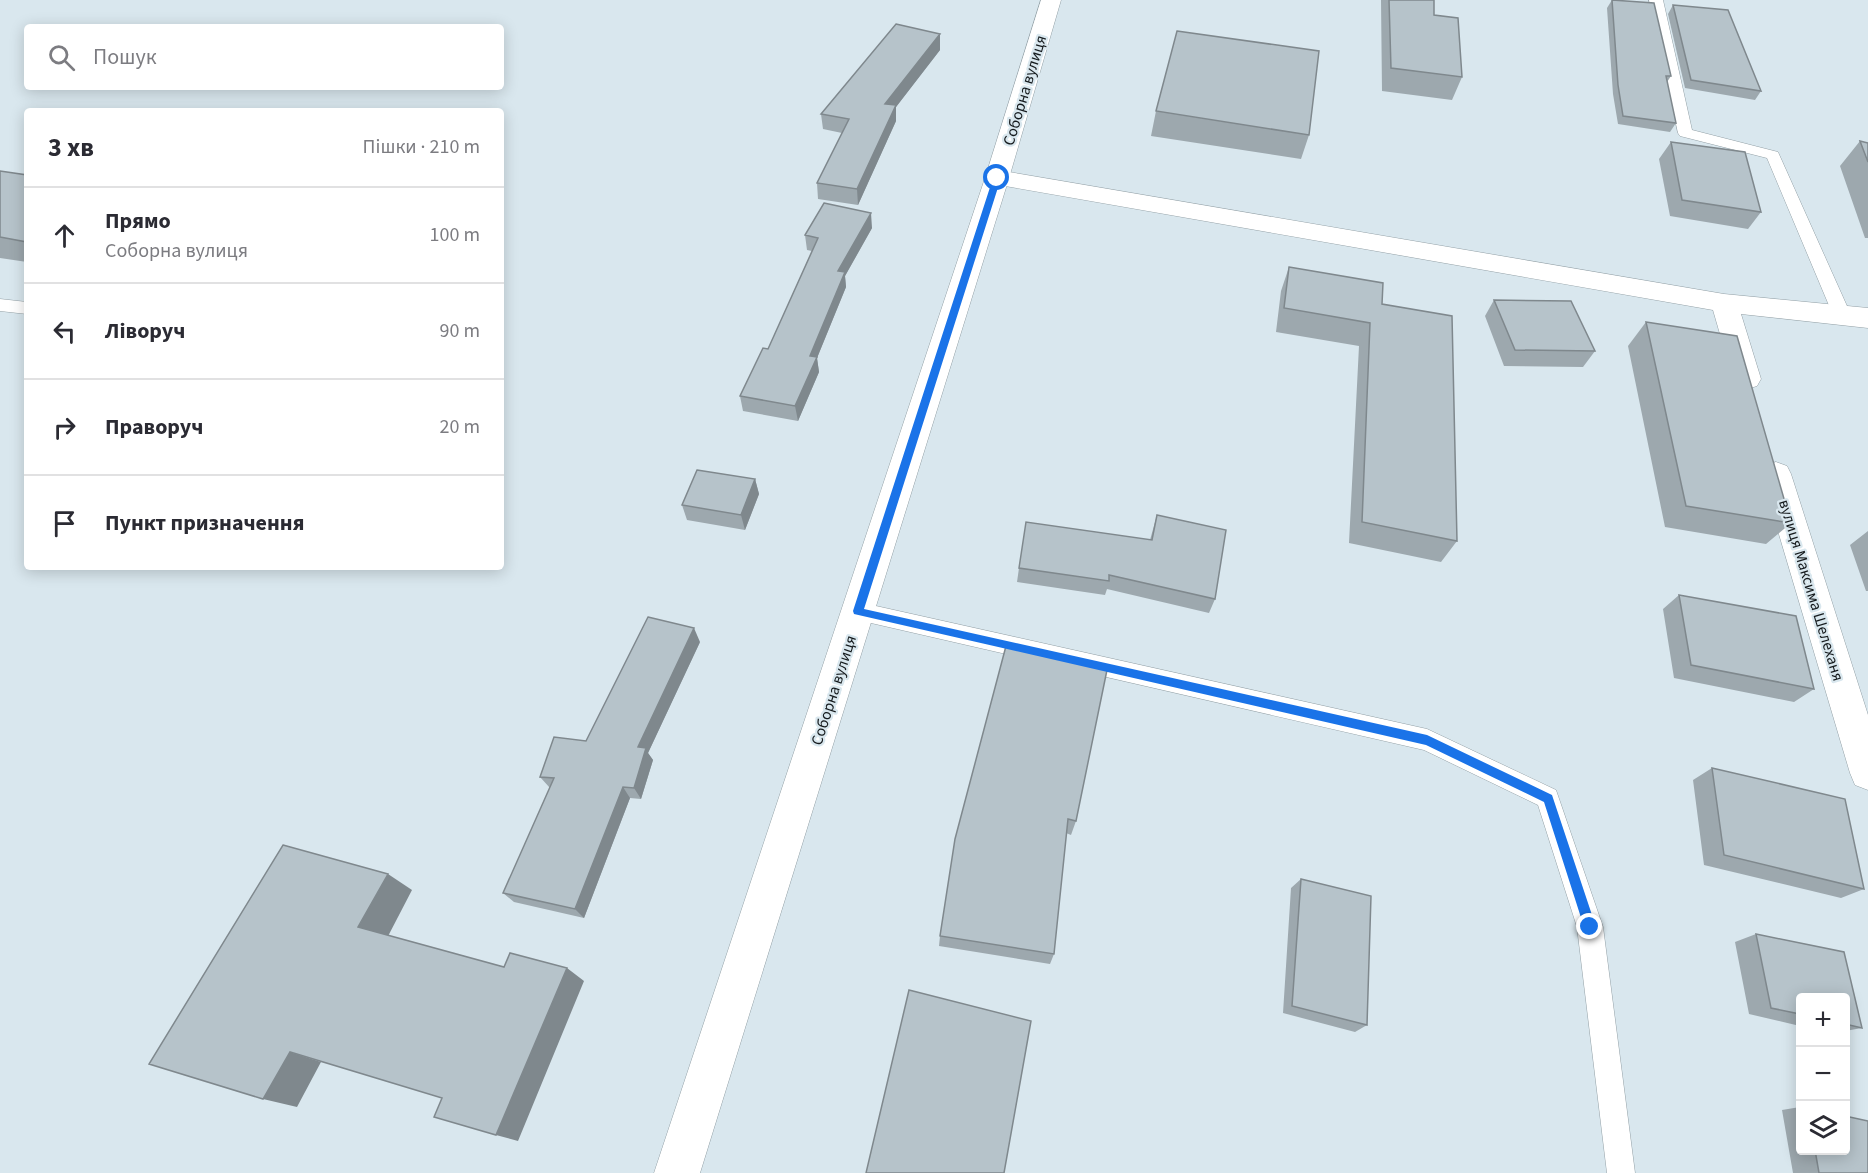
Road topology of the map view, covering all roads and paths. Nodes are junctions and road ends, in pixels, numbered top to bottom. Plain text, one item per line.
1 (1051, 0) edge
2 (1656, 0) edge
3 (997, 178) junction
4 (1724, 303) junction
5 (0, 305) edge
6 (24, 308) edge
7 (1855, 316) edge
8 (1755, 406) edge
9 (1769, 452) edge
10 (858, 611) junction
11 (1868, 773) edge
12 (677, 1173) edge
13 (1621, 1173) edge

1 - 3 street, Соборна вулиця
2 - 7 lane
3 - 4 street
3 - 10 street, Соборна вулиця
4 - 7 street
4 - 8 street
5 - 6 lane
9 - 11 street, вулиця Максима Шелеханя
10 - 12 street, Соборна вулиця
10 - 13 lane

